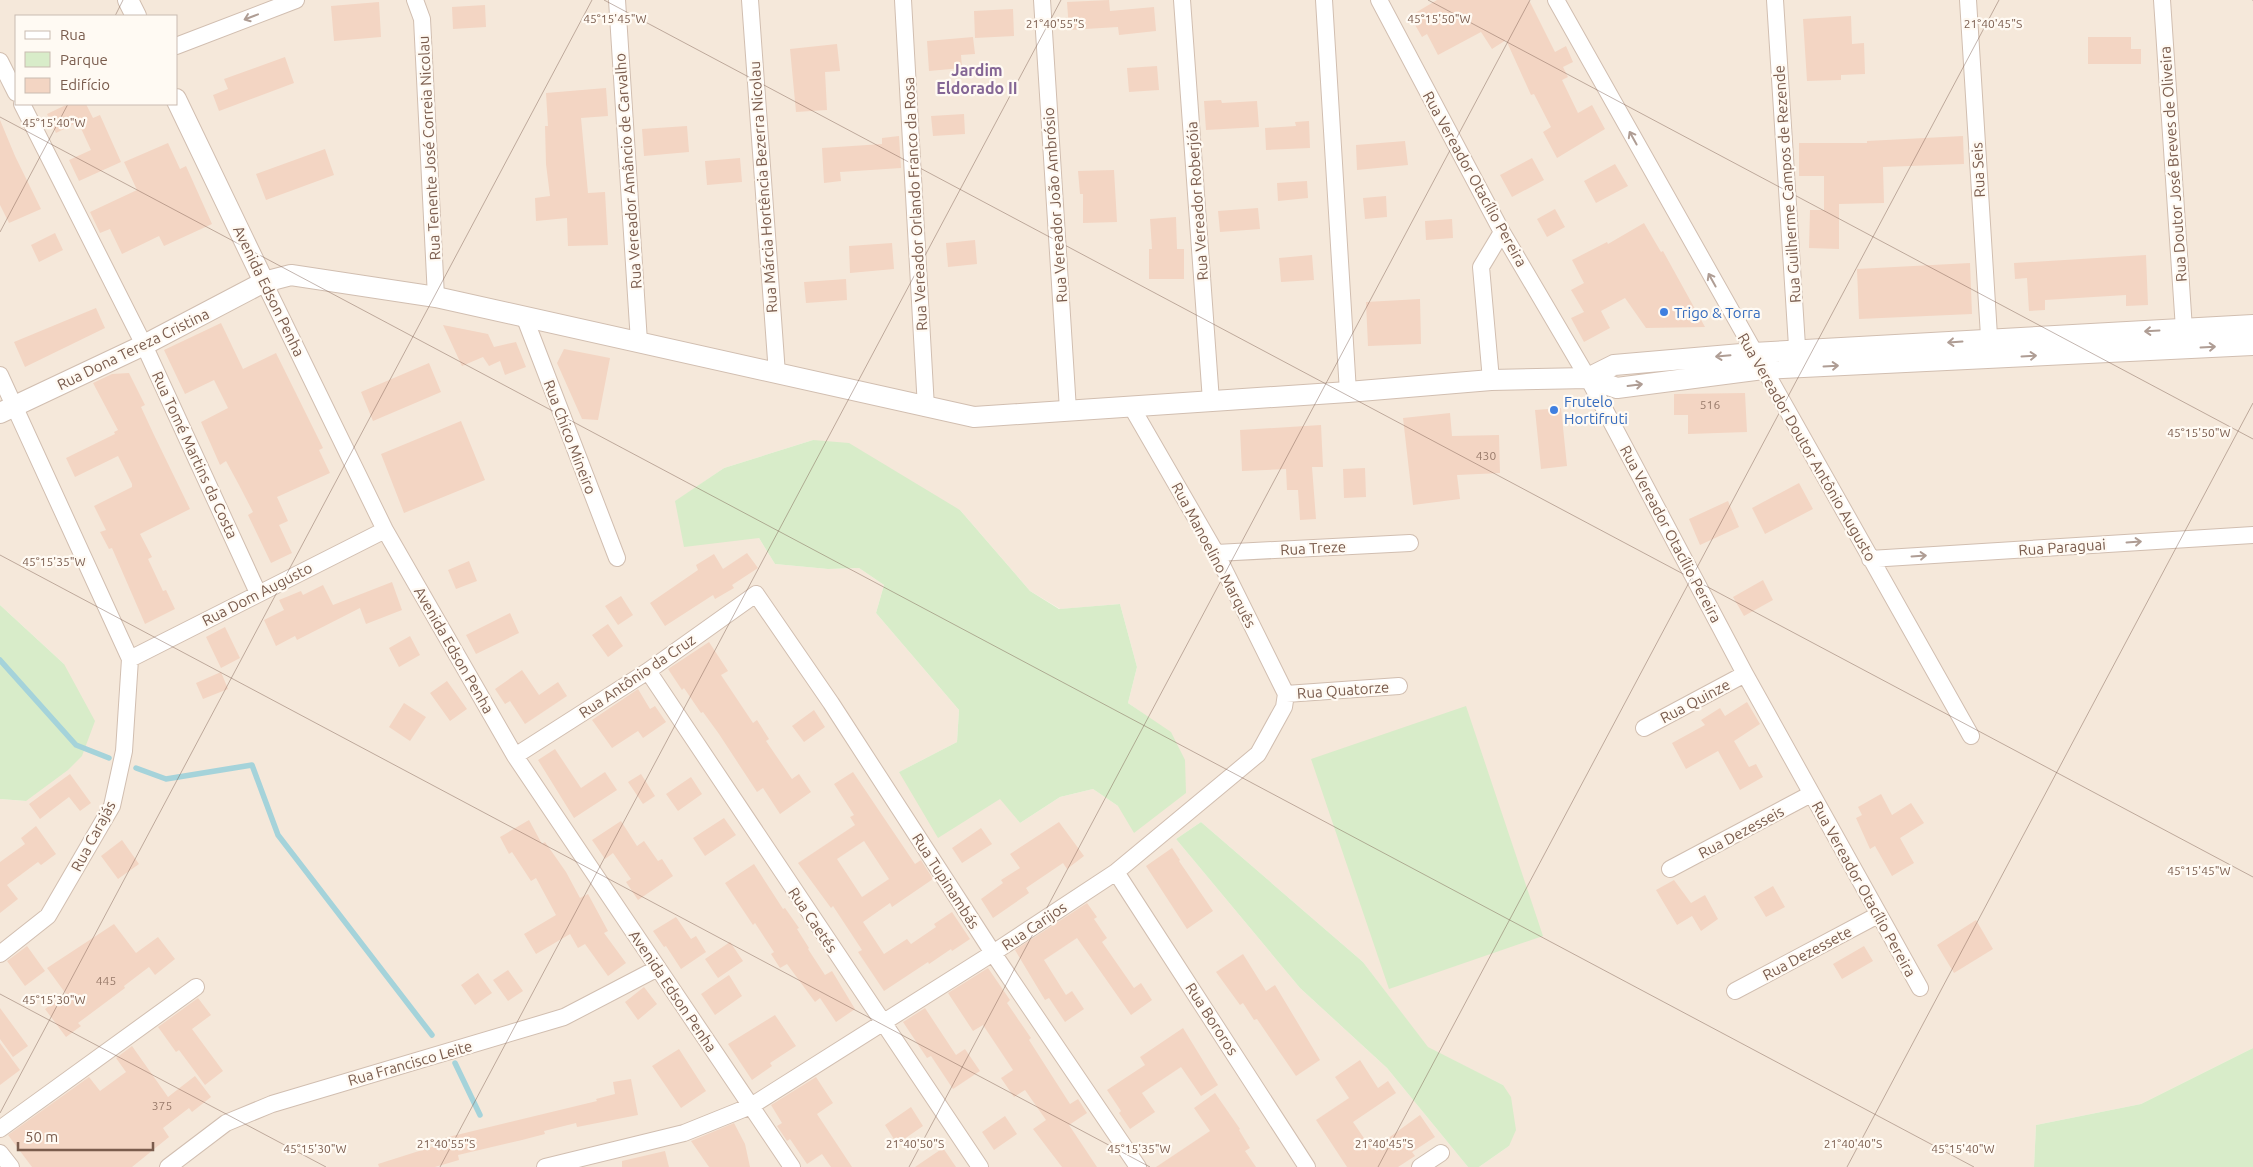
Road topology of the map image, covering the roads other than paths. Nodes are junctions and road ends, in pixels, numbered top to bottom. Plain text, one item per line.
1 (128, 0) edge
2 (296, 0) edge
3 (415, 0) edge
4 (617, 0) edge
5 (750, 0) edge
6 (903, 0) edge
7 (1042, 0) edge
8 (1182, 0) edge
9 (1324, 0) edge
10 (1378, 0) edge
11 (1556, 0) edge
12 (1775, 0) edge
13 (1968, 0) edge
14 (2162, 0) edge
15 (136, 15) edge
16 (178, 45) edge
17 (0, 61) edge
18 (15, 91) edge
19 (178, 103) edge
20 (23, 105) edge
21 (1502, 232) junction
22 (264, 282) junction
23 (436, 297) junction
24 (524, 316) junction
25 (2253, 325) edge
26 (2184, 329) junction
27 (639, 342) junction
28 (2253, 344) edge
29 (144, 345) junction
30 (1989, 349) junction
31 (1798, 360) junction
32 (1758, 361) junction
33 (777, 374) junction
34 (0, 375) edge
35 (1588, 378) junction
36 (1491, 380) junction
37 (1348, 392) junction
38 (1211, 401) junction
39 (1131, 406) junction
40 (926, 408) junction
41 (8, 410) edge
42 (1068, 410) junction
43 (385, 530) junction
44 (2253, 535) edge
45 (1410, 543) dead end
46 (1216, 553) junction
47 (617, 558) dead end
48 (1870, 559) junction
49 (258, 593) junction
50 (756, 594) joint
51 (130, 660) junction
52 (648, 671) junction
53 (1745, 674) junction
54 (1399, 686) dead end
55 (1285, 701) junction
56 (1644, 728) dead end
57 (1971, 736) dead end
58 (515, 756) junction
59 (1811, 794) junction
60 (1670, 869) dead end
61 (1116, 872) junction
62 (1878, 915) junction
63 (993, 953) junction
64 (0, 954) edge
65 (658, 968) junction
66 (196, 987) dead end
67 (1920, 988) dead end
68 (1736, 991) dead end
69 (882, 1024) junction
70 (751, 1106) junction
71 (0, 1129) edge
72 (0, 1153) edge
73 (1441, 1153) dead end
74 (11, 1167) edge
75 (168, 1167) edge
76 (545, 1167) edge
77 (792, 1167) edge
78 (980, 1167) edge
79 (1138, 1167) edge
80 (1307, 1167) edge
81 (1420, 1167) edge

1 - 15 street
2 -> 16 street
3 - 23 street, Rua Tenente José Correia Nicolau
4 - 27 street, Rua Vereador Amâncio de Carvalho
5 - 33 street, Rua Márcia Hortência Bezerra Nicolau
6 - 40 street, Rua Vereador Orlando Franco da Rosa
7 - 42 street, Rua Vereador João Ambrósio
8 - 38 street, Rua Vereador Roberjóia
9 - 37 street
10 - 21 street, Rua Vereador Otacílio Pereira
32 -> 11 street, Rua Vereador Doutor Antônio Augusto
12 - 31 street, Rua Guilherme Campos de Rezende
13 - 30 street, Rua Seis
14 - 26 street, Rua Doutor José Breves de Oliveira
17 - 18 street
19 - 22 street, Avenida Edson Penha
20 - 29 street, Rua Tomé Martins da Costa
21 - 35 street, Rua Vereador Otacílio Pereira
21 - 36 street
22 - 23 street, Rua Dona Tereza Cristina
22 - 29 street, Rua Dona Tereza Cristina
22 - 43 street, Avenida Edson Penha
23 - 24 street, Rua Dona Tereza Cristina
24 - 27 street, Rua Dona Tereza Cristina
24 - 47 street, Rua Chico Mineiro
25 - 26 street
26 -> 30 street
27 - 33 street, Rua Dona Tereza Cristina
30 -> 28 street
29 - 41 street, Rua Dona Tereza Cristina
29 - 49 street, Rua Tomé Martins da Costa
30 - 31 street
31 - 32 street
32 - 35 street
32 - 48 street, Rua Vereador Doutor Antônio Augusto
33 - 40 street, Rua Dona Tereza Cristina
34 - 41 street
35 - 36 street, Rua Dona Tereza Cristina
35 - 53 street, Rua Vereador Otacílio Pereira
36 - 37 street, Rua Dona Tereza Cristina
37 - 38 street, Rua Dona Tereza Cristina
38 - 39 street, Rua Dona Tereza Cristina
39 - 42 street, Rua Dona Tereza Cristina
39 - 46 street, Rua Manoelino Marquês
40 - 42 street, Rua Dona Tereza Cristina
41 - 51 street
43 - 49 street, Rua Dom Augusto
43 - 58 street, Avenida Edson Penha
48 -> 44 street, Rua Paraguai
45 - 46 street, Rua Treze
46 - 55 street, Rua Manoelino Marquês
48 - 57 street, Rua Vereador Doutor Antônio Augusto
49 - 51 street, Rua Dom Augusto
50 - 52 street, Rua Antônio da Cruz
50 - 63 street, Rua Tupinambás
51 - 64 street, Rua Carajás
52 - 58 street, Rua Antônio da Cruz
52 - 69 street, Rua Caetés
53 - 56 street, Rua Quinze
53 - 59 street, Rua Vereador Otacílio Pereira
54 - 55 street, Rua Quatorze
55 - 61 street, Rua Carijos
58 - 65 street, Avenida Edson Penha
59 - 60 street, Rua Dezesseis
59 - 62 street, Rua Vereador Otacílio Pereira
61 - 63 street, Rua Carijos
61 - 80 street, Rua Bororos
62 - 67 street, Rua Vereador Otacílio Pereira
62 - 68 street, Rua Dezessete
63 - 69 street, Rua Carijos
63 - 79 street, Rua Tupinambás
65 - 70 street, Avenida Edson Penha
65 - 75 street, Rua Francisco Leite
66 - 71 street
69 - 70 street, Rua Carijos
69 - 78 street, Rua Caetés
70 - 76 street, Rua Carijos
70 - 77 street, Avenida Edson Penha
72 - 74 street
73 - 81 street

